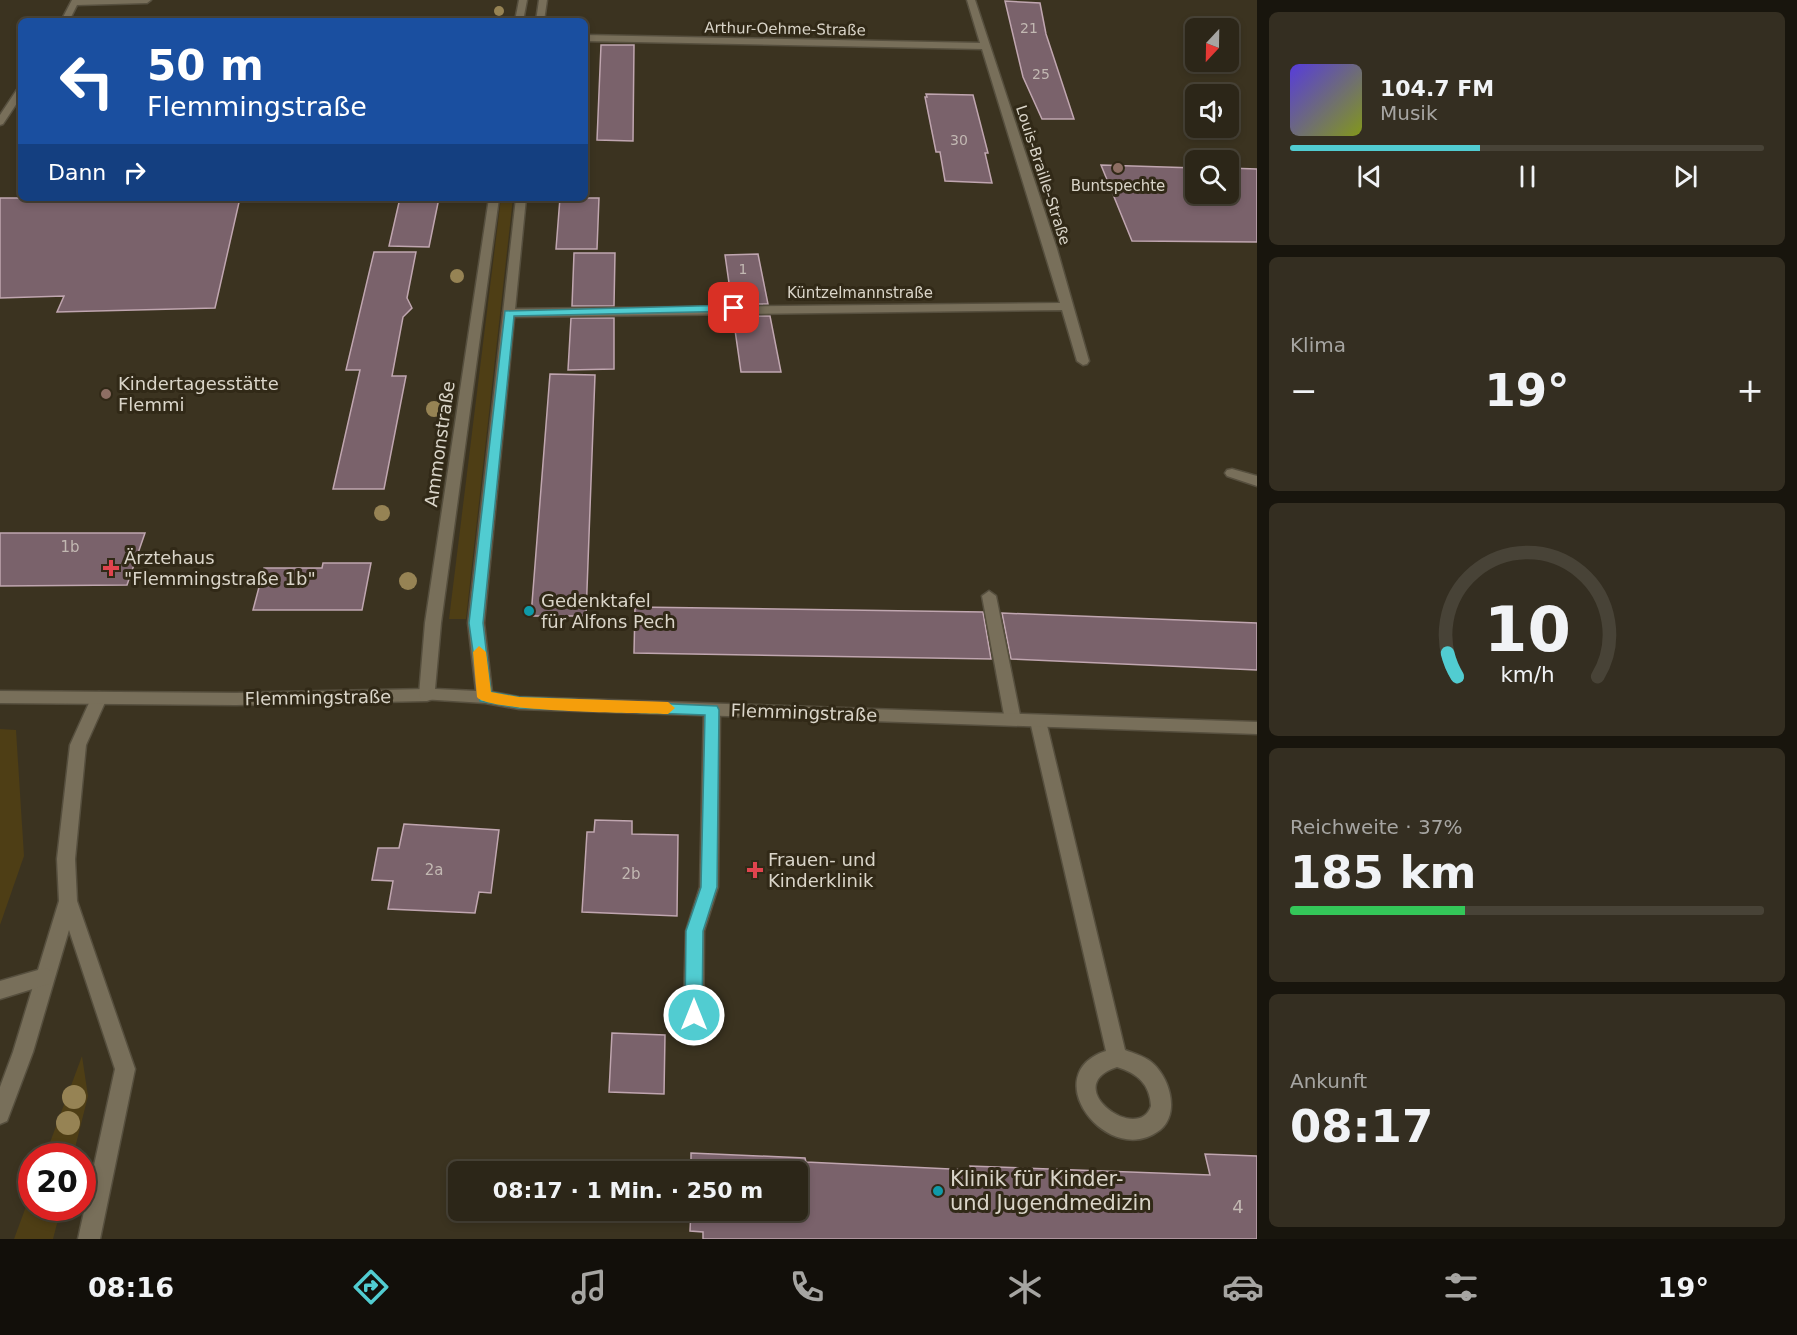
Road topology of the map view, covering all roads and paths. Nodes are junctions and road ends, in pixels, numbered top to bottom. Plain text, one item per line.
1 (147, 0) edge
2 (524, 0) edge
3 (543, 0) edge
4 (971, 0) edge
5 (75, 2) edge
6 (67, 18) edge
7 (520, 18) edge
8 (540, 18) edge
9 (588, 38) edge
10 (985, 46) junction
11 (18, 95) edge
12 (0, 122) edge
13 (494, 201) edge
14 (521, 201) edge
15 (1067, 306) junction
16 (509, 313) junction
17 (1083, 361) dead end
18 (1232, 474) dead end
19 (1257, 481) edge
20 (989, 596) dead end
21 (428, 695) junction
22 (0, 697) edge
23 (485, 697) junction
24 (99, 698) junction
25 (712, 710) junction
26 (1013, 720) junction
27 (1038, 721) junction
28 (1257, 728) edge
29 (68, 901) junction
30 (45, 977) junction
31 (0, 990) edge
32 (693, 1036) dead end
33 (1118, 1058) dead end
34 (0, 1114) edge
35 (89, 1239) edge

1 - 5 street
2 - 7 street
3 - 8 street
4 - 10 street, Louis-Braille-Straße
5 - 6 street
9 - 10 street, Arthur-Oehme-Straße
10 - 15 street, Louis-Braille-Straße
11 - 12 street
13 - 21 street, Ammonstraße
14 - 16 street
15 - 16 street, Küntzelmannstraße
15 - 17 street, Louis-Braille-Straße
16 - 23 street
18 - 19 street
20 - 26 street
21 - 23 street, Flemmingstraße
21 - 24 street, Flemmingstraße
22 - 24 street, Flemmingstraße
23 - 25 street, Flemmingstraße
24 - 29 street
25 - 26 street, Flemmingstraße
25 - 32 street
26 - 27 street, Flemmingstraße
27 - 28 street, Flemmingstraße
27 - 33 street
29 - 30 street
29 - 35 street
30 - 31 street
30 - 34 street

